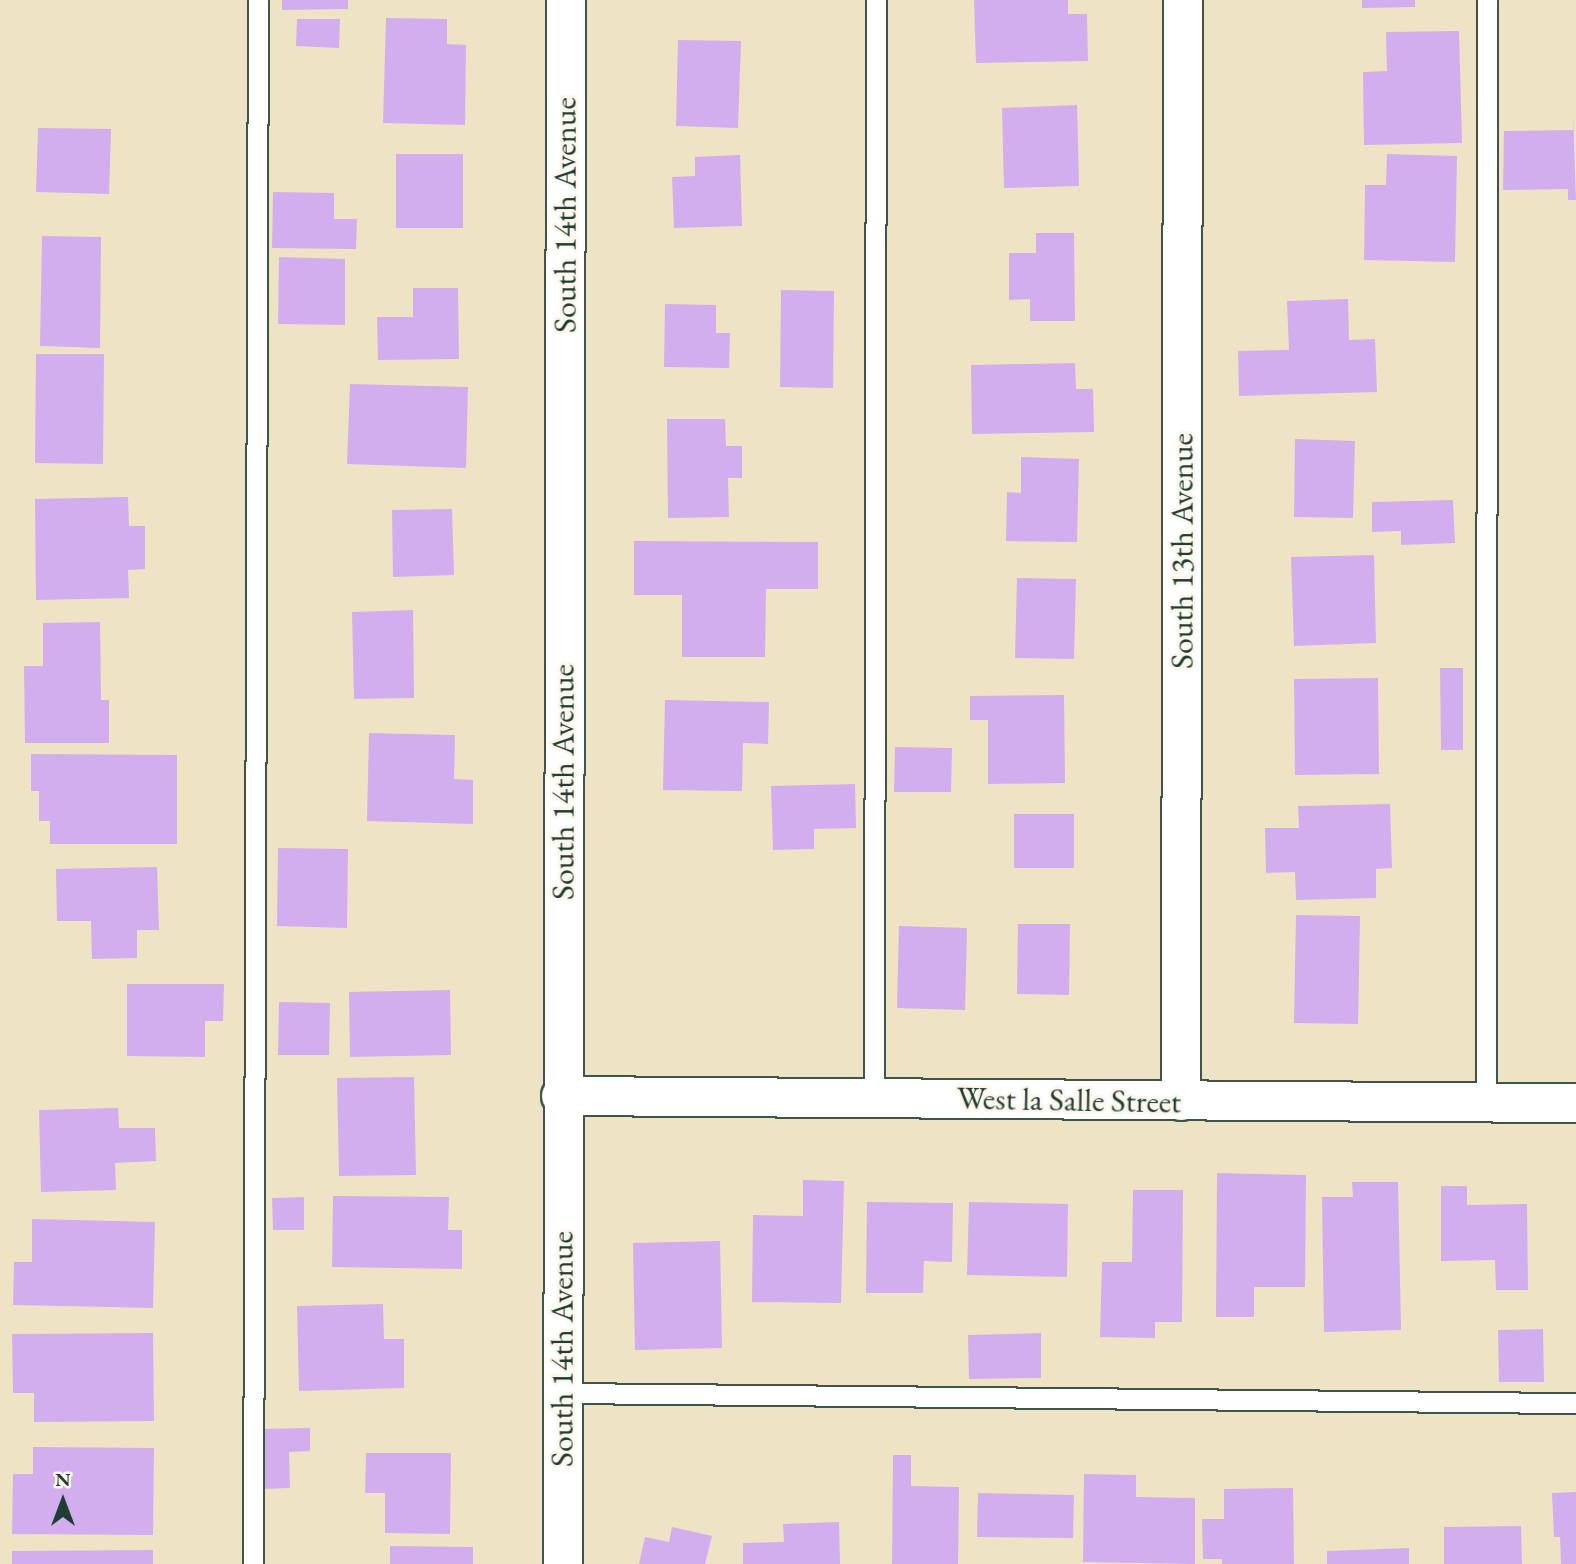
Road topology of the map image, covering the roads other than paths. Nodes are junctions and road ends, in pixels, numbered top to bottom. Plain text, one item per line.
1 (258, 0) edge
2 (566, 0) edge
3 (876, 0) edge
4 (1183, 0) edge
5 (1487, 0) edge
6 (561, 1096) junction
7 (874, 1097) junction
8 (1181, 1101) junction
9 (1576, 1103) edge
10 (1486, 1104) junction
11 (563, 1393) junction
12 (1576, 1403) edge
13 (253, 1564) edge
14 (563, 1564) edge

1 - 13 lane
2 - 6 street, South 14th Avenue
3 - 7 lane
4 - 8 street, South 13th Avenue
5 - 10 lane
6 - 7 street, West la Salle Street
6 - 11 street, South 14th Avenue
7 - 8 street, West la Salle Street
8 - 10 street, West la Salle Street
9 - 10 street, West la Salle Street
11 - 12 lane
11 - 14 street, South 14th Avenue

